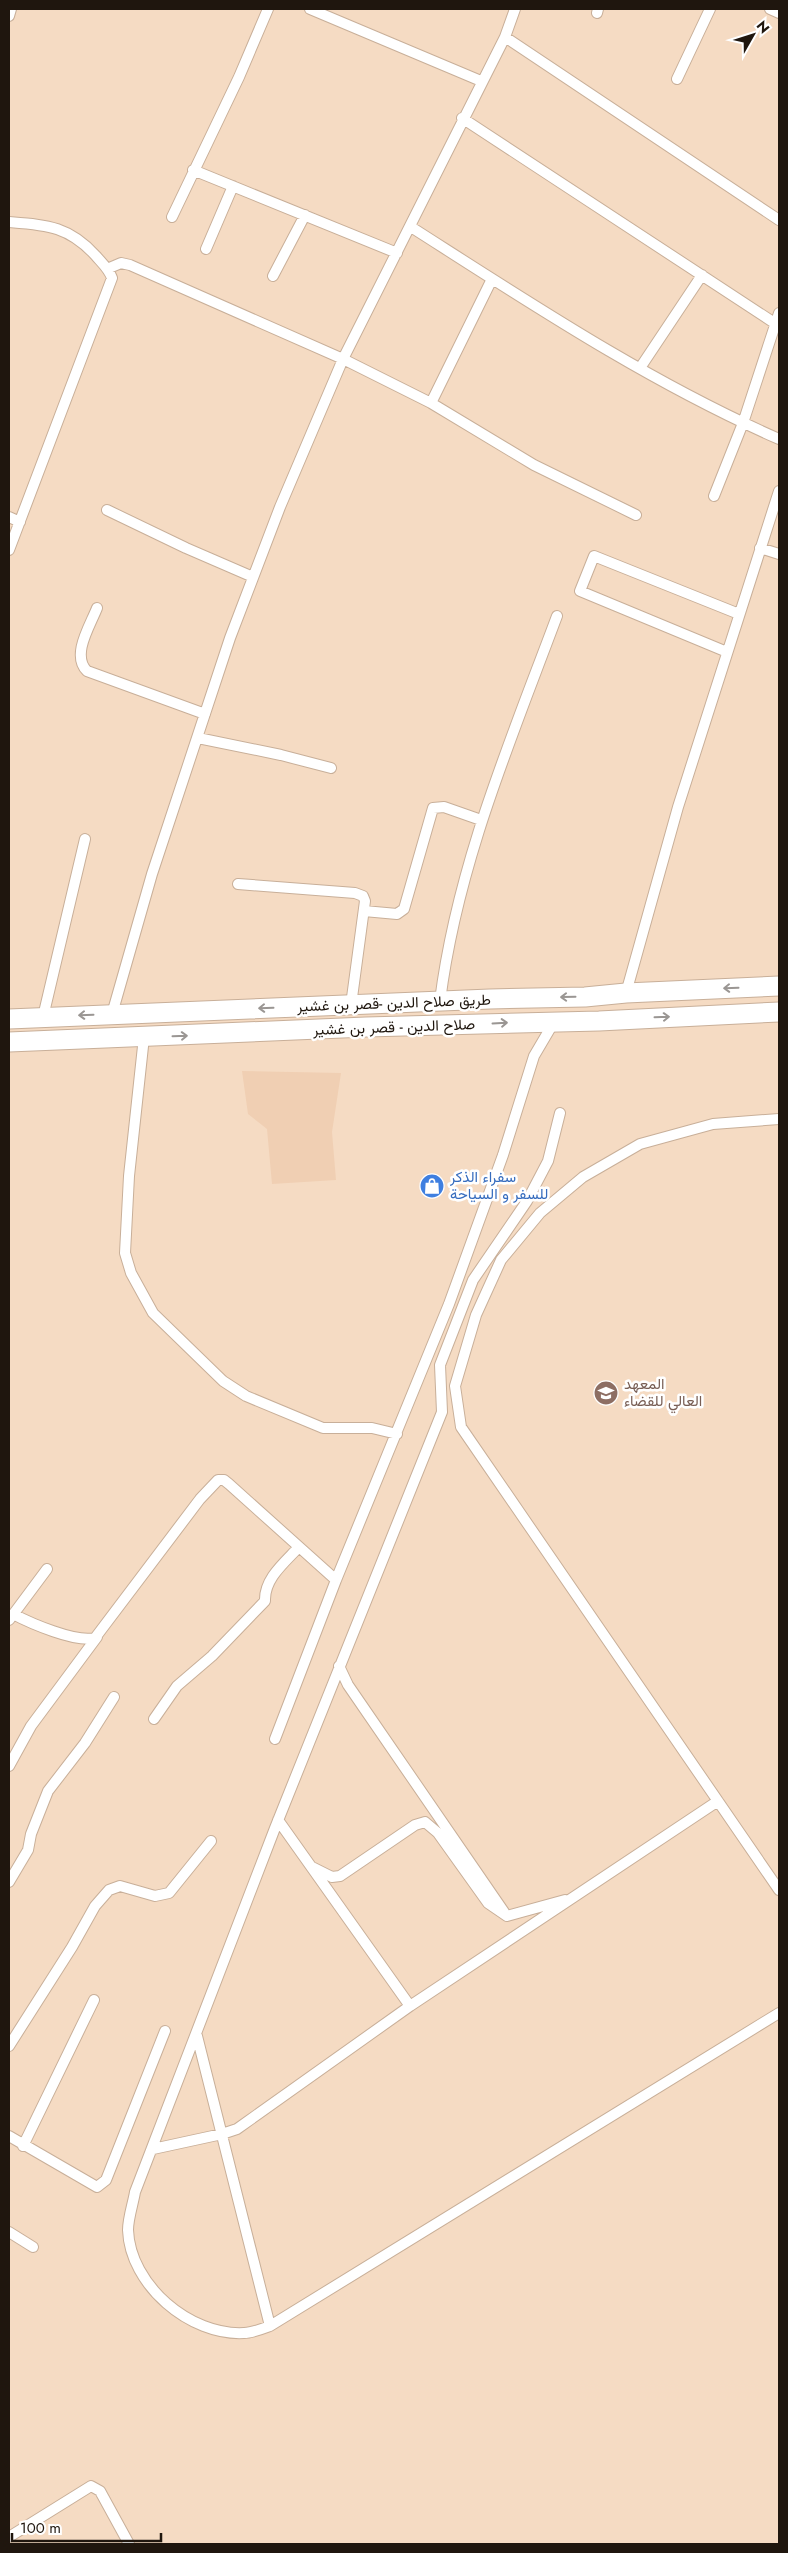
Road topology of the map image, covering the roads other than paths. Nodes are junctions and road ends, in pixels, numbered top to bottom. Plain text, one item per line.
1 (11, 9) edge
2 (268, 9) edge
3 (310, 9) edge
4 (515, 9) edge
5 (710, 9) edge
6 (770, 9) edge
7 (779, 13) edge
8 (9, 16) edge
9 (505, 37) junction
10 (677, 79) dead end
11 (482, 82) junction
12 (462, 118) junction
13 (193, 170) junction
14 (233, 186) junction
15 (304, 215) junction
16 (172, 217) dead end
17 (779, 220) edge
18 (9, 222) edge
19 (410, 227) junction
20 (206, 249) dead end
21 (397, 252) junction
22 (107, 269) junction
23 (702, 275) junction
24 (273, 276) dead end
25 (492, 279) junction
26 (779, 313) edge
27 (776, 324) junction
28 (343, 358) junction
29 (640, 368) junction
30 (432, 403) junction
31 (743, 423) junction
32 (779, 439) edge
33 (779, 491) edge
34 (714, 496) dead end
35 (107, 510) dead end
36 (636, 515) dead end
37 (9, 517) edge
38 (20, 522) junction
39 (760, 548) junction
40 (9, 550) edge
41 (779, 554) edge
42 (253, 577) junction
43 (97, 608) dead end
44 (739, 614) junction
45 (557, 616) dead end
46 (727, 652) junction
47 (205, 714) junction
48 (198, 738) junction
49 (331, 768) dead end
50 (481, 820) junction
51 (85, 838) dead end
52 (238, 884) dead end
53 (364, 911) junction
54 (779, 986) edge
55 (622, 993) junction
56 (537, 998) junction
57 (440, 1001) junction
58 (351, 1004) junction
59 (779, 1012) edge
60 (112, 1014) junction
61 (43, 1017) junction
62 (9, 1019) edge
63 (620, 1019) junction
64 (548, 1022) junction
65 (144, 1037) junction
66 (9, 1042) edge
67 (560, 1113) dead end
68 (779, 1119) edge
69 (396, 1434) junction
70 (298, 1548) junction
71 (47, 1569) dead end
72 (336, 1580) junction
73 (11, 1617) edge
74 (99, 1634) junction
75 (339, 1666) junction
76 (114, 1697) dead end
77 (154, 1719) dead end
78 (275, 1739) dead end
79 (9, 1766) edge
80 (718, 1801) junction
81 (278, 1820) junction
82 (211, 1841) dead end
83 (312, 1867) junction
84 (9, 1882) edge
85 (779, 1890) edge
86 (575, 1896) junction
87 (507, 1916) junction
88 (94, 2000) dead end
89 (410, 2006) junction
90 (779, 2013) edge
91 (166, 2031) dead end
92 (197, 2036) junction
93 (9, 2046) edge
94 (222, 2134) junction
95 (9, 2136) edge
96 (23, 2146) junction
97 (153, 2149) junction
98 (9, 2232) edge
99 (34, 2247) dead end
100 (270, 2326) junction
101 (9, 2537) edge
102 (129, 2544) edge

1 - 8 street
2 - 13 street
3 - 11 street
4 - 9 street
5 - 10 street
6 - 7 street
9 - 11 street
9 - 17 street
11 - 12 street
12 - 19 street
12 - 23 street
13 - 14 street
13 - 16 street
14 - 15 street
14 - 20 street
15 - 21 street
15 - 24 street
18 - 22 street
19 - 21 street
19 - 25 street
21 - 28 street
22 - 28 street
22 - 38 street
23 - 27 street
23 - 29 street
25 - 29 street
25 - 30 street
26 - 27 street
27 - 31 street
28 - 30 street
28 - 42 street
29 - 31 street
30 - 36 street
31 - 32 street
31 - 34 street
33 - 39 street
35 - 42 street
37 - 38 street
38 - 40 street
39 - 41 street
39 - 44 street
42 - 47 street
43 - 47 street
44 - 46 street
44 - 46 street
45 - 50 street
46 - 55 street
47 - 48 street
48 - 49 street
48 - 60 street
50 - 53 street
50 - 57 street
51 - 61 street
52 - 53 street
53 - 58 street
54 -> 55 highway, طريق صلاح الدين -قصر بن غشير
55 -> 56 highway, طريق صلاح الدين -قصر بن غشير
55 - 63 highway
56 - 57 highway, طريق صلاح الدين -قصر بن غشير
56 - 64 highway
57 - 58 highway, طريق صلاح الدين -قصر بن غشير
58 -> 60 highway, طريق صلاح الدين -قصر بن غشير
63 -> 59 highway, صلاح الدين - قصر بن غشير
60 -> 61 highway, طريق صلاح الدين -قصر بن غشير
61 - 62 highway, طريق صلاح الدين -قصر بن غشير
63 - 64 highway, صلاح الدين - قصر بن غشير
65 -> 64 highway, صلاح الدين - قصر بن غشير
64 - 69 street
65 - 66 highway, صلاح الدين - قصر بن غشير
65 - 69 street
67 - 75 street
68 - 80 street
69 - 72 street
70 - 72 street
70 - 74 street
70 - 77 street
71 - 73 street
72 - 78 street
73 - 74 street
74 - 79 street
75 - 81 street
75 - 87 street
76 - 84 street
80 - 85 street
80 - 86 street
81 - 83 street
81 - 92 street
82 - 93 street
83 - 87 street
83 - 89 street
86 - 87 street
86 - 89 street
88 - 96 street
89 - 94 street
90 - 100 street
91 - 96 street
92 - 94 street
92 - 97 street
94 - 97 street
94 - 100 street
95 - 96 street
97 - 100 street
98 - 99 street
101 - 102 street

